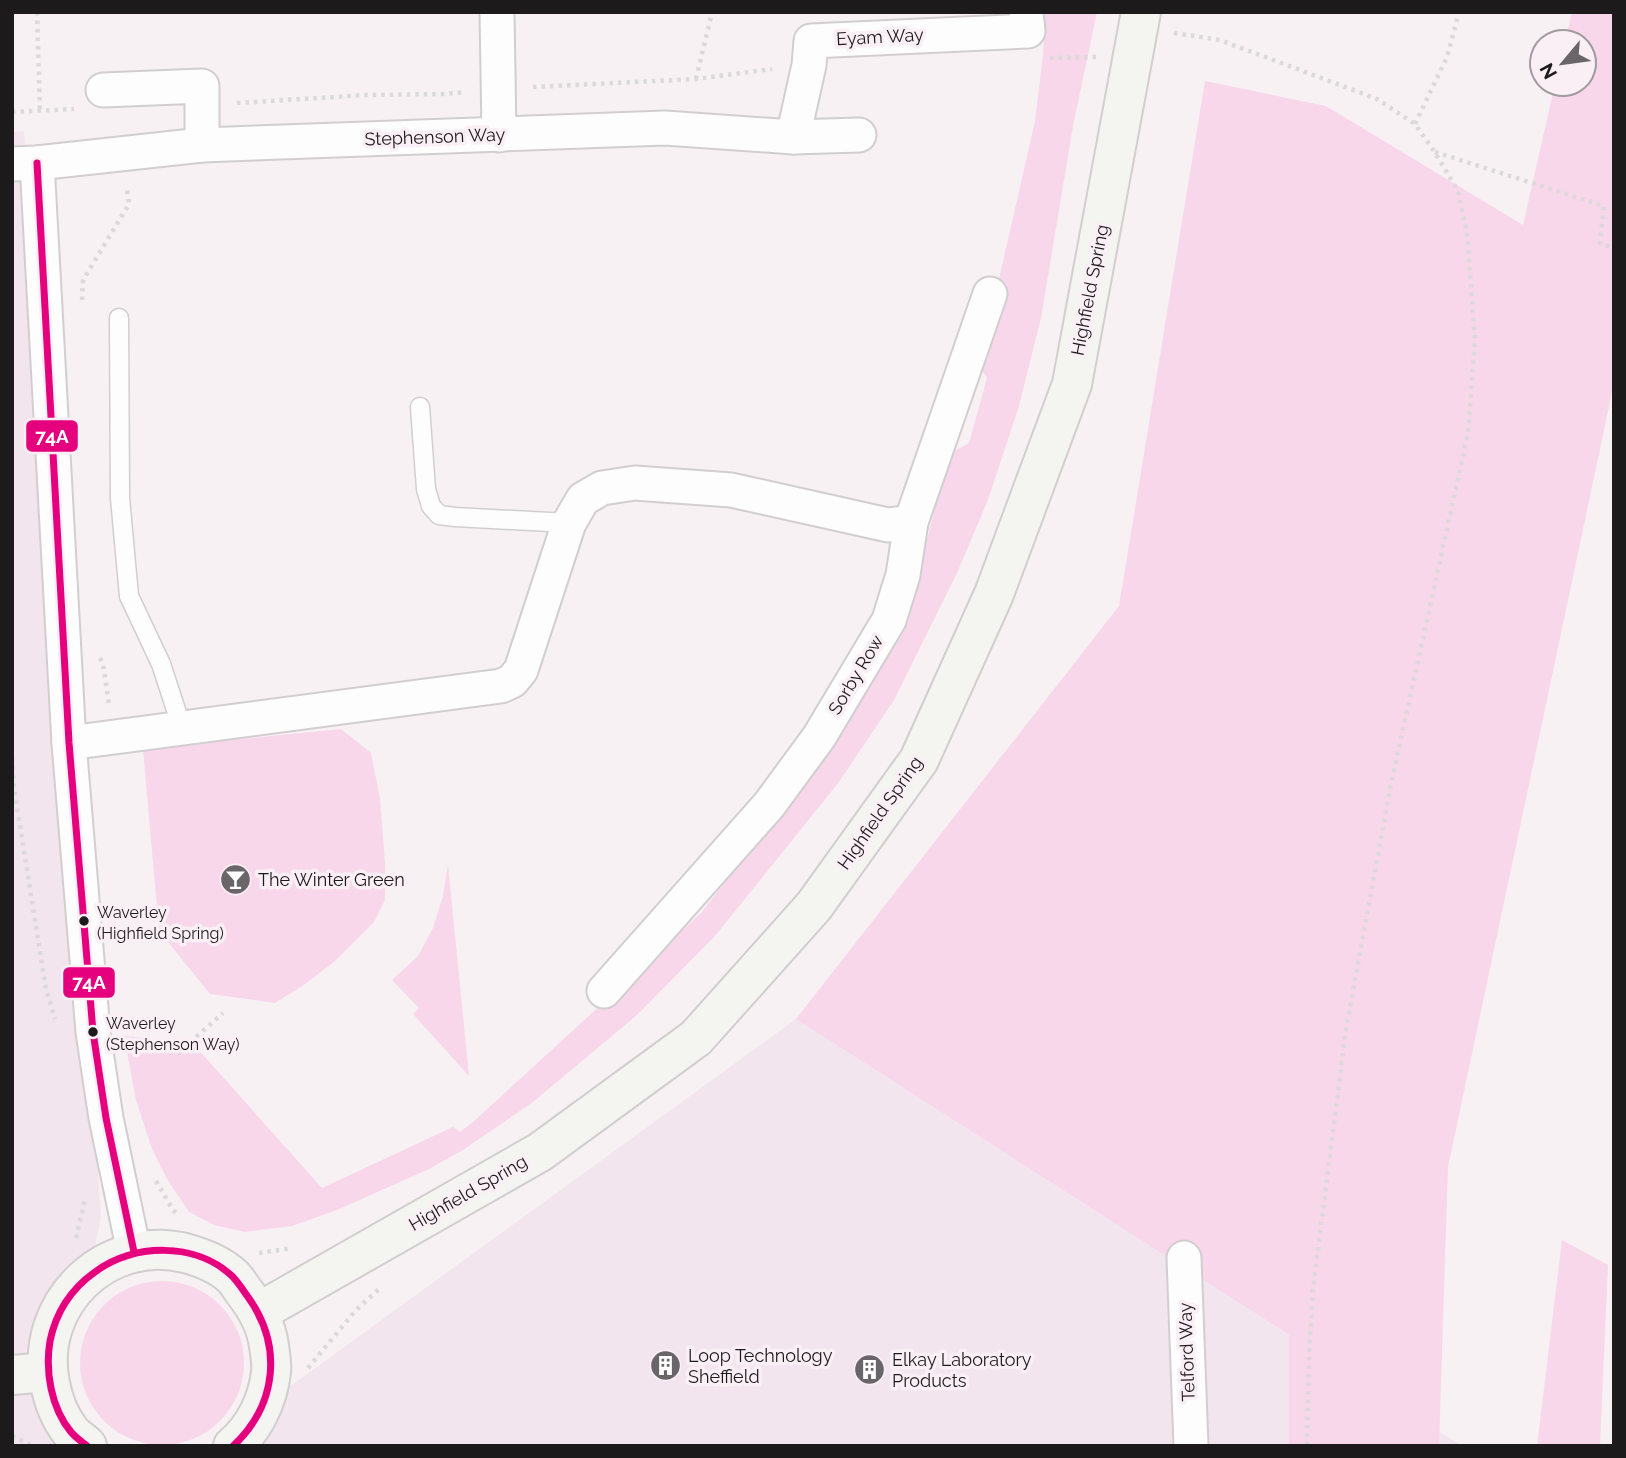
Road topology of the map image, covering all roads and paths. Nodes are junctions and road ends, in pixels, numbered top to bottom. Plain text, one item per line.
1 (37, 12) edge
2 (497, 12) edge
3 (712, 12) edge
4 (1026, 12) edge
5 (1459, 12) edge
6 (1140, 19) edge
7 (809, 65) junction
8 (696, 79) junction
9 (498, 87) junction
10 (91, 99) joint
11 (202, 104) junction
12 (40, 111) junction
13 (12, 112) edge
14 (1415, 124) junction
15 (499, 135) junction
16 (859, 135) dead end
17 (793, 137) junction
18 (202, 145) junction
19 (1434, 151) junction
20 (24, 163) edge
21 (1614, 248) edge
22 (990, 294) dead end
23 (119, 318) dead end
24 (420, 407) dead end
25 (569, 523) junction
26 (911, 523) junction
27 (182, 728) junction
28 (69, 743) junction
29 (12, 758) edge
30 (604, 991) dead end
31 (223, 1013) dead end
32 (57, 1028) dead end
33 (117, 1038) dead end
34 (155, 1178) dead end
35 (85, 1197) dead end
36 (180, 1217) dead end
37 (75, 1242) dead end
38 (293, 1248) dead end
39 (134, 1252) junction
40 (254, 1254) dead end
41 (1184, 1258) dead end
42 (384, 1285) dead end
43 (259, 1312) junction
44 (307, 1370) dead end
45 (30, 1374) edge
46 (12, 1436) edge
47 (33, 1446) edge
48 (87, 1446) edge
49 (233, 1446) edge
50 (1191, 1446) edge
51 (1307, 1446) edge

1 - 12 path
2 - 9 street
3 - 8 path
4 - 7 street, Eyam Way
5 - 14 path
6 - 14 path
6 - 43 main road, Highfield Spring
7 - 8 path
7 - 17 street, Eyam Way
8 - 9 path
9 - 11 path
9 - 15 street
10 - 11 street
10 - 12 path
11 - 18 street
12 - 13 path
14 - 19 path
15 - 17 street, Stephenson Way
15 - 18 street, Stephenson Way
16 - 17 street, Stephenson Way
18 - 20 street, Stephenson Way
19 - 21 path
19 - 51 path
20 - 28 street
22 - 26 street, Sorby Row
23 - 27 lane
24 - 25 lane
25 - 26 street
25 - 27 street
26 - 30 street, Sorby Row
27 - 28 street
28 - 39 street
29 - 32 path
31 - 33 path
34 - 36 path
35 - 37 path
38 - 40 path
39 - 43 main road
39 - 45 main road
41 - 50 street, Telford Way
42 - 44 path
43 - 49 main road
45 - 48 main road
46 - 47 path

